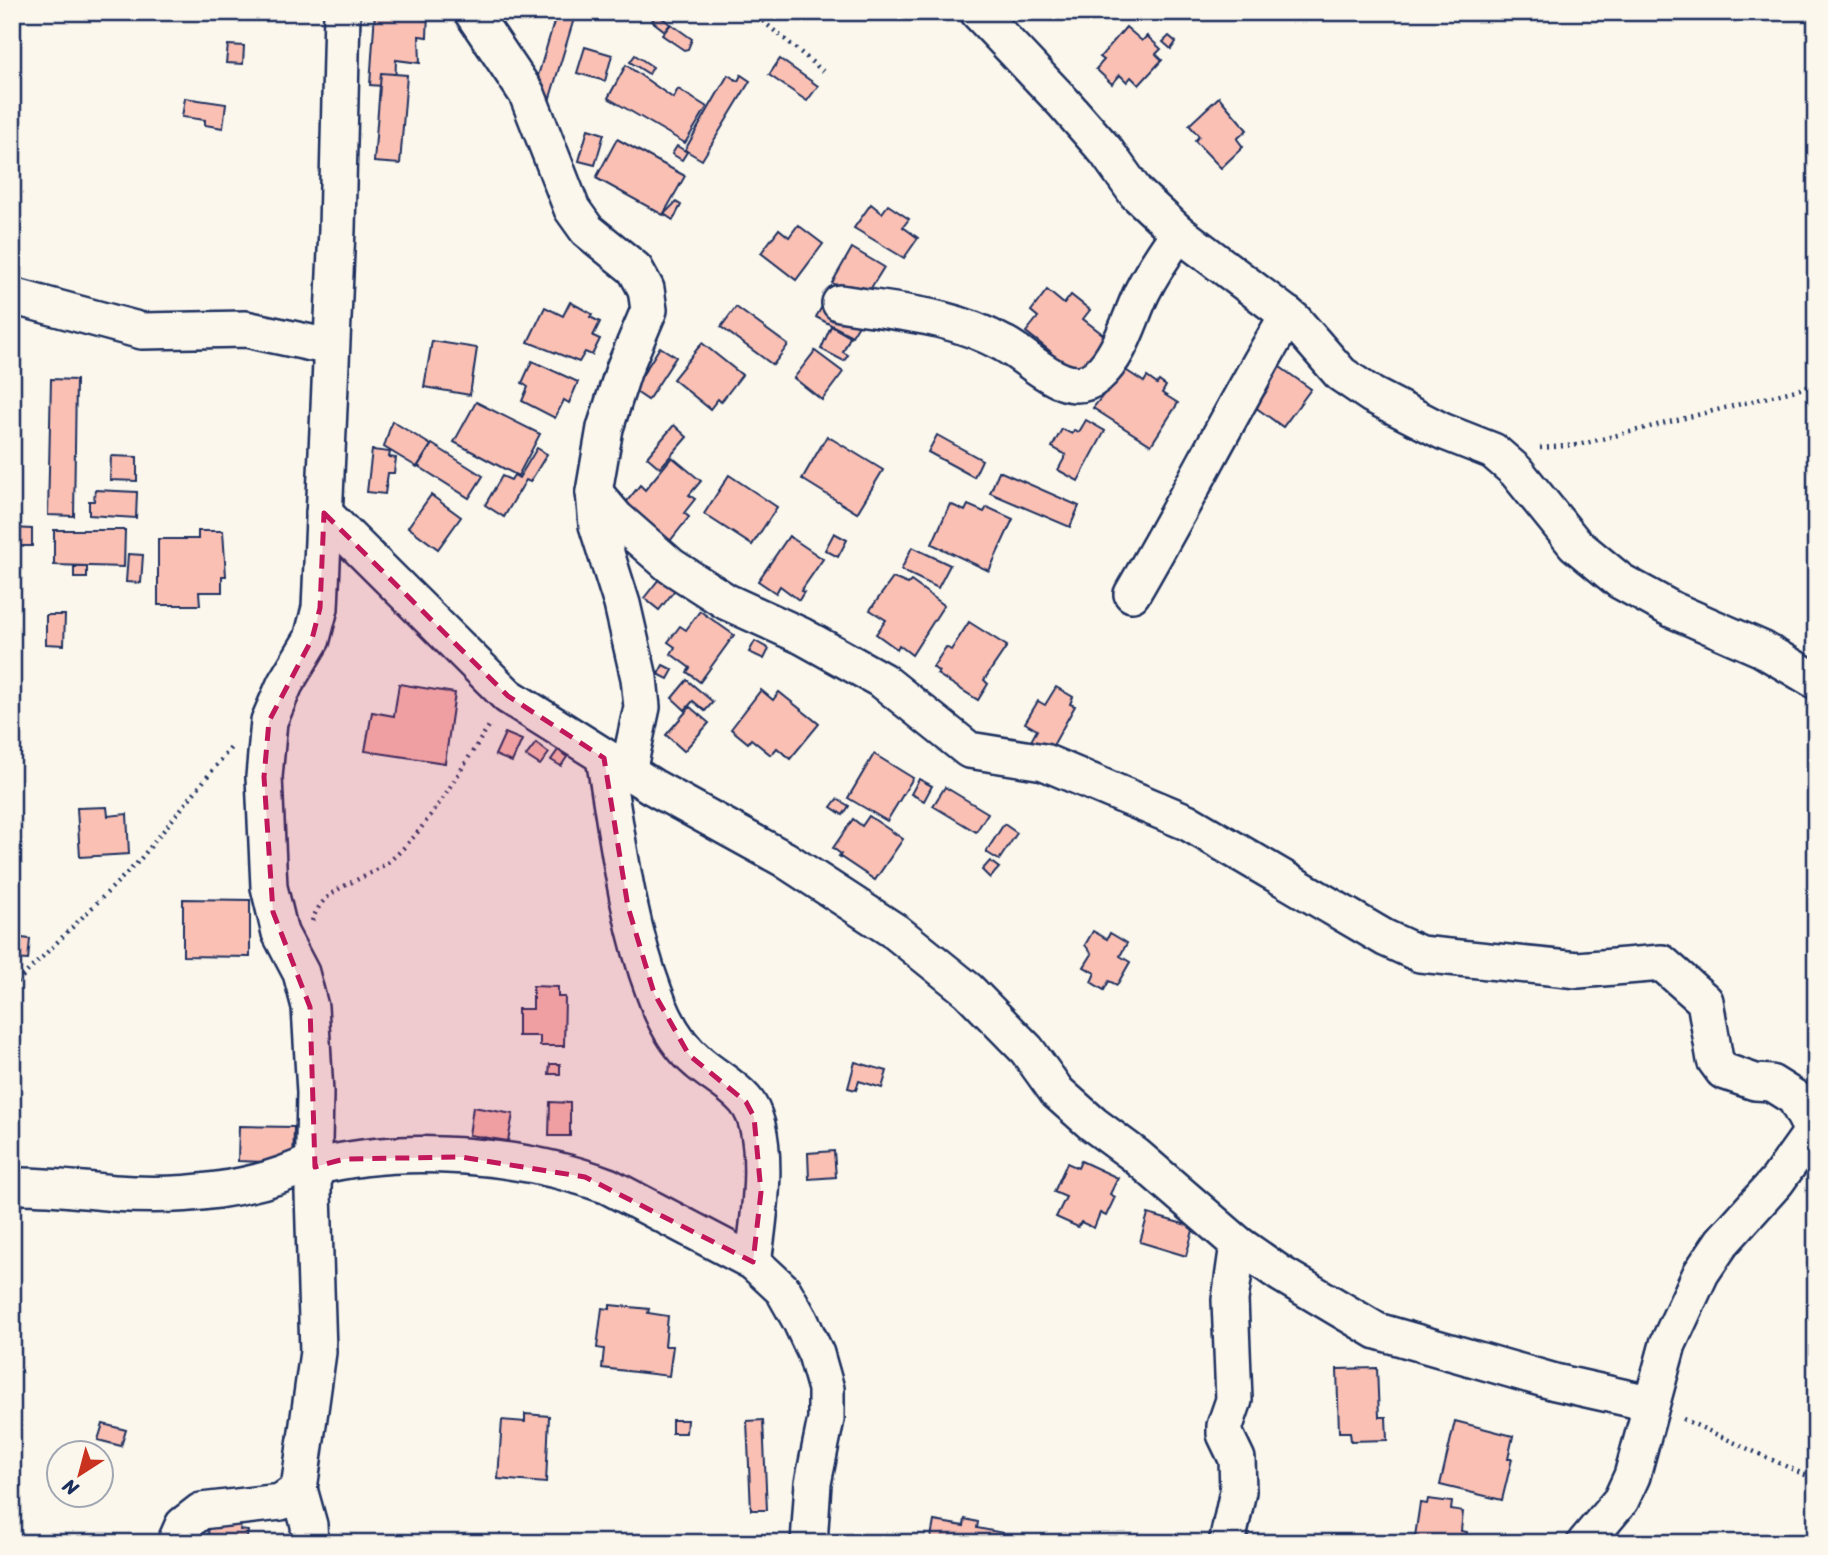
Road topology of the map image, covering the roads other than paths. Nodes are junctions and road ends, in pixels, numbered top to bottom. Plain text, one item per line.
1 (342, 12) edge
2 (472, 12) edge
3 (978, 12) edge
4 (1179, 233) junction
5 (15, 291) edge
6 (840, 303) dead end
7 (1288, 315) junction
8 (330, 347) junction
9 (594, 492) junction
10 (324, 513) junction
11 (1132, 594) dead end
12 (1816, 681) edge
13 (616, 765) junction
14 (1815, 1131) edge
15 (314, 1164) junction
16 (12, 1165) edge
17 (26, 1186) edge
18 (1238, 1244) junction
19 (753, 1262) junction
20 (1649, 1403) junction
21 (299, 1489) junction
22 (175, 1543) edge
23 (310, 1543) edge
24 (808, 1543) edge
25 (1227, 1543) edge
26 (1585, 1543) edge

1 - 8 street
2 - 9 street
3 - 4 street
4 - 6 street
4 - 7 street
5 - 8 street
7 - 11 street
7 - 12 street
8 - 10 street
9 - 13 street
9 - 14 street
10 - 13 street
10 - 15 street
13 - 18 street
13 - 19 street
14 - 20 street
15 - 17 street
15 - 19 street
15 - 21 street
16 - 17 street
18 - 20 street
18 - 25 street
19 - 24 street
20 - 26 street
21 - 22 street
21 - 23 street

